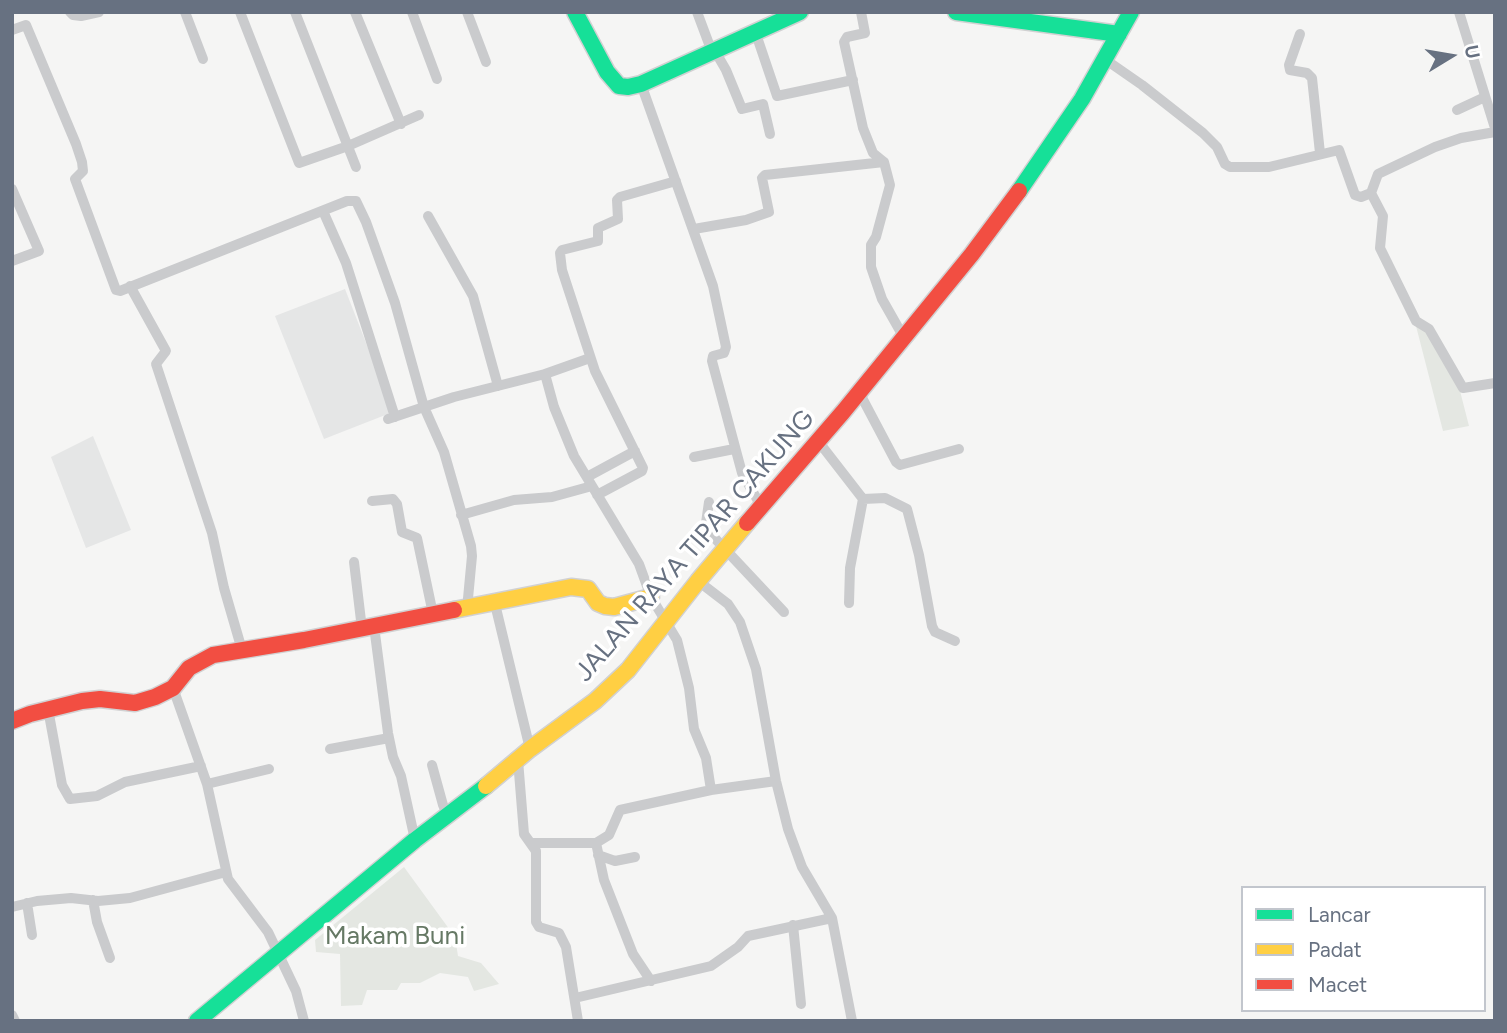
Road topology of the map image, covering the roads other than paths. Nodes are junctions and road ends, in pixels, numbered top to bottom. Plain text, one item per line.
1 (99, 12) edge
2 (184, 12) edge
3 (240, 12) edge
4 (296, 12) edge
5 (355, 12) edge
6 (412, 12) edge
7 (467, 12) edge
8 (575, 12) edge
9 (697, 12) edge
10 (800, 12) edge
11 (861, 12) edge
12 (956, 12) edge
13 (1131, 12) edge
14 (1459, 12) edge
15 (71, 14) edge
16 (12, 30) edge
17 (755, 31) junction
18 (1119, 34) junction
19 (1300, 34) dead end
20 (713, 51) junction
21 (203, 59) dead end
22 (1106, 60) junction
23 (486, 62) dead end
24 (437, 79) dead end
25 (853, 80) junction
26 (641, 84) junction
27 (1485, 97) junction
28 (1457, 110) dead end
29 (419, 115) dead end
30 (401, 124) junction
31 (1495, 128) edge
32 (770, 134) dead end
33 (348, 146) junction
34 (1320, 153) junction
35 (884, 162) junction
36 (356, 167) dead end
37 (676, 181) junction
38 (12, 189) edge
39 (1371, 193) junction
40 (323, 211) junction
41 (428, 216) dead end
42 (694, 229) junction
43 (12, 261) edge
44 (130, 286) junction
45 (903, 336) junction
46 (590, 358) junction
47 (545, 374) junction
48 (1495, 383) edge
49 (498, 386) junction
50 (859, 392) junction
51 (424, 407) junction
52 (818, 441) junction
53 (734, 449) junction
54 (959, 449) dead end
55 (635, 452) junction
56 (694, 457) dead end
57 (592, 486) junction
58 (863, 499) junction
59 (372, 501) dead end
60 (709, 502) dead end
61 (761, 506) junction
62 (461, 515) junction
63 (725, 549) junction
64 (354, 562) dead end
65 (698, 581) junction
66 (651, 597) junction
67 (849, 603) dead end
68 (495, 604) junction
69 (467, 608) junction
70 (784, 612) dead end
71 (433, 614) junction
72 (667, 623) junction
73 (368, 628) junction
74 (955, 641) dead end
75 (242, 650) junction
76 (173, 688) junction
77 (48, 709) junction
78 (12, 721) edge
79 (389, 738) junction
80 (330, 749) dead end
81 (524, 755) junction
82 (432, 765) dead end
83 (201, 766) junction
84 (269, 769) dead end
85 (776, 781) junction
86 (207, 784) junction
87 (711, 790) junction
88 (448, 816) junction
89 (415, 839) junction
90 (533, 843) junction
91 (596, 843) junction
92 (598, 855) junction
93 (635, 857) dead end
94 (226, 872) junction
95 (93, 900) junction
96 (27, 903) junction
97 (12, 907) edge
98 (832, 918) junction
99 (793, 925) junction
100 (32, 935) dead end
101 (278, 955) junction
102 (110, 958) dead end
103 (651, 981) junction
104 (575, 998) junction
105 (801, 1004) dead end
106 (12, 1015) edge
107 (15, 1021) edge
108 (197, 1021) edge
109 (304, 1021) edge
110 (578, 1021) edge
111 (852, 1021) edge

1 - 15 street
2 - 21 street
3 - 33 street
4 - 33 street
5 - 30 street
6 - 24 street
7 - 23 street
8 - 26 street
9 - 20 street
10 - 17 street
11 - 25 street
12 - 18 street
13 - 18 street, JALAN RAYA TIPAR CAKUNG
14 - 27 street
16 - 44 street
17 - 20 street
17 - 25 street
18 - 22 street, JALAN RAYA TIPAR CAKUNG
19 - 34 street
20 - 26 street
20 - 32 street
22 - 34 street
22 - 45 street, JALAN RAYA TIPAR CAKUNG
25 - 35 street
26 - 37 street
27 - 28 street
27 - 31 street
29 - 30 street
30 - 33 street
31 - 39 street
33 - 36 street
34 - 39 street
35 - 42 street
35 - 45 street
37 - 42 street
37 - 46 street
38 - 43 street
39 - 48 street
40 - 44 street
40 - 51 street
40 - 51 street
41 - 49 street
42 - 53 street
44 - 75 street
45 - 50 street, JALAN RAYA TIPAR CAKUNG
46 - 47 street
46 - 55 street
47 - 49 street
47 - 57 street
49 - 51 street
50 - 52 street, JALAN RAYA TIPAR CAKUNG
50 - 54 street
51 - 62 street
52 - 58 street
52 - 61 street, JALAN RAYA TIPAR CAKUNG
53 - 56 street
53 - 61 street
55 - 57 street
55 - 57 street
57 - 62 street
57 - 66 street
58 - 67 street
58 - 74 street
59 - 71 street
60 - 63 street
61 - 63 street, JALAN RAYA TIPAR CAKUNG
62 - 69 street
63 - 65 street, JALAN RAYA TIPAR CAKUNG
63 - 70 street
64 - 73 street
65 - 72 street, JALAN RAYA TIPAR CAKUNG
65 - 85 street
66 - 68 street
66 - 72 street
68 - 69 street
68 - 81 street
69 - 71 street
71 - 73 street
72 - 81 street, JALAN RAYA TIPAR CAKUNG
72 - 87 street
73 - 75 street
73 - 79 street
75 - 76 street
76 - 77 street
76 - 83 street
77 - 78 street
77 - 83 street
79 - 80 street
79 - 89 street
81 - 88 street, JALAN RAYA TIPAR CAKUNG
81 - 90 street
82 - 88 street
83 - 86 street
84 - 86 street
85 - 87 street
85 - 98 street
86 - 94 street
87 - 91 street
88 - 89 street, JALAN RAYA TIPAR CAKUNG
89 - 101 street, JALAN RAYA TIPAR CAKUNG
90 - 91 street
90 - 104 street
91 - 92 street
92 - 93 street
92 - 103 street
94 - 95 street
94 - 101 street
95 - 96 street
95 - 102 street
96 - 97 street
96 - 100 street
98 - 99 street
98 - 111 street
99 - 103 street
99 - 105 street
101 - 108 street, JALAN RAYA TIPAR CAKUNG
101 - 109 street
103 - 104 street
104 - 110 street
106 - 107 street

